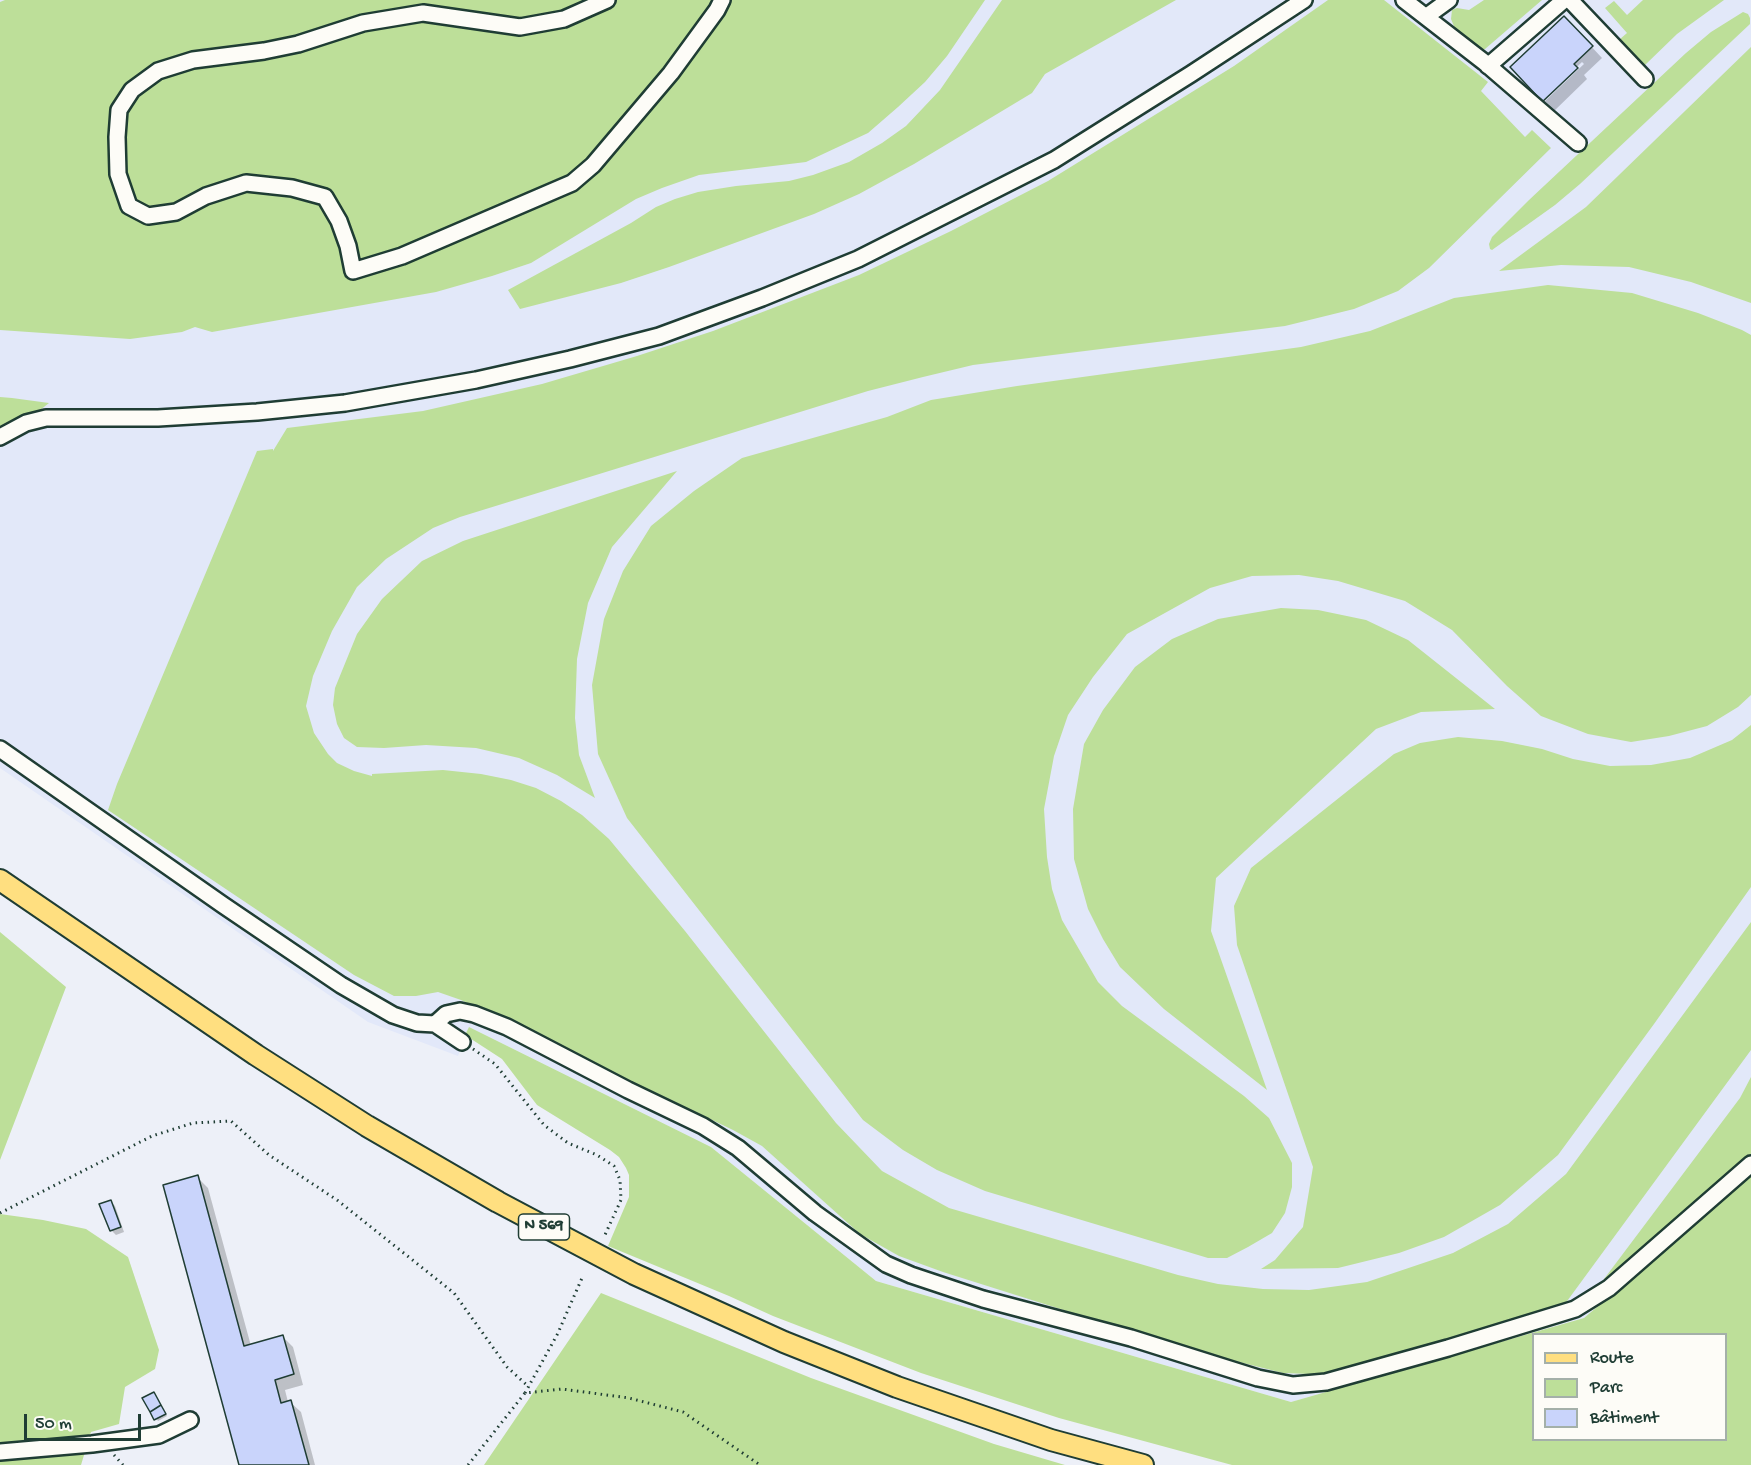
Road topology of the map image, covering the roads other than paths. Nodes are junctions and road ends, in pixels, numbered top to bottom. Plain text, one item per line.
1 (607, 0) edge
2 (722, 0) edge
3 (1304, 0) edge
4 (1404, 0) edge
5 (1449, 0) edge
6 (1564, 0) edge
7 (1570, 0) edge
8 (1426, 16) junction
9 (1488, 66) junction
10 (1645, 79) dead end
11 (1578, 143) dead end
12 (0, 436) edge
13 (0, 749) edge
14 (0, 880) edge
15 (435, 1024) junction
16 (462, 1042) road end
17 (1751, 1164) edge
18 (190, 1420) dead end
19 (0, 1452) edge
20 (1143, 1465) edge

1 - 2 lane
3 - 12 lane
4 - 8 lane
5 - 8 lane
6 - 9 lane
7 - 10 lane
8 - 9 lane
9 - 11 lane
13 - 15 lane
14 - 20 main road, N 569
15 - 16 lane
15 - 17 lane
18 - 19 lane

